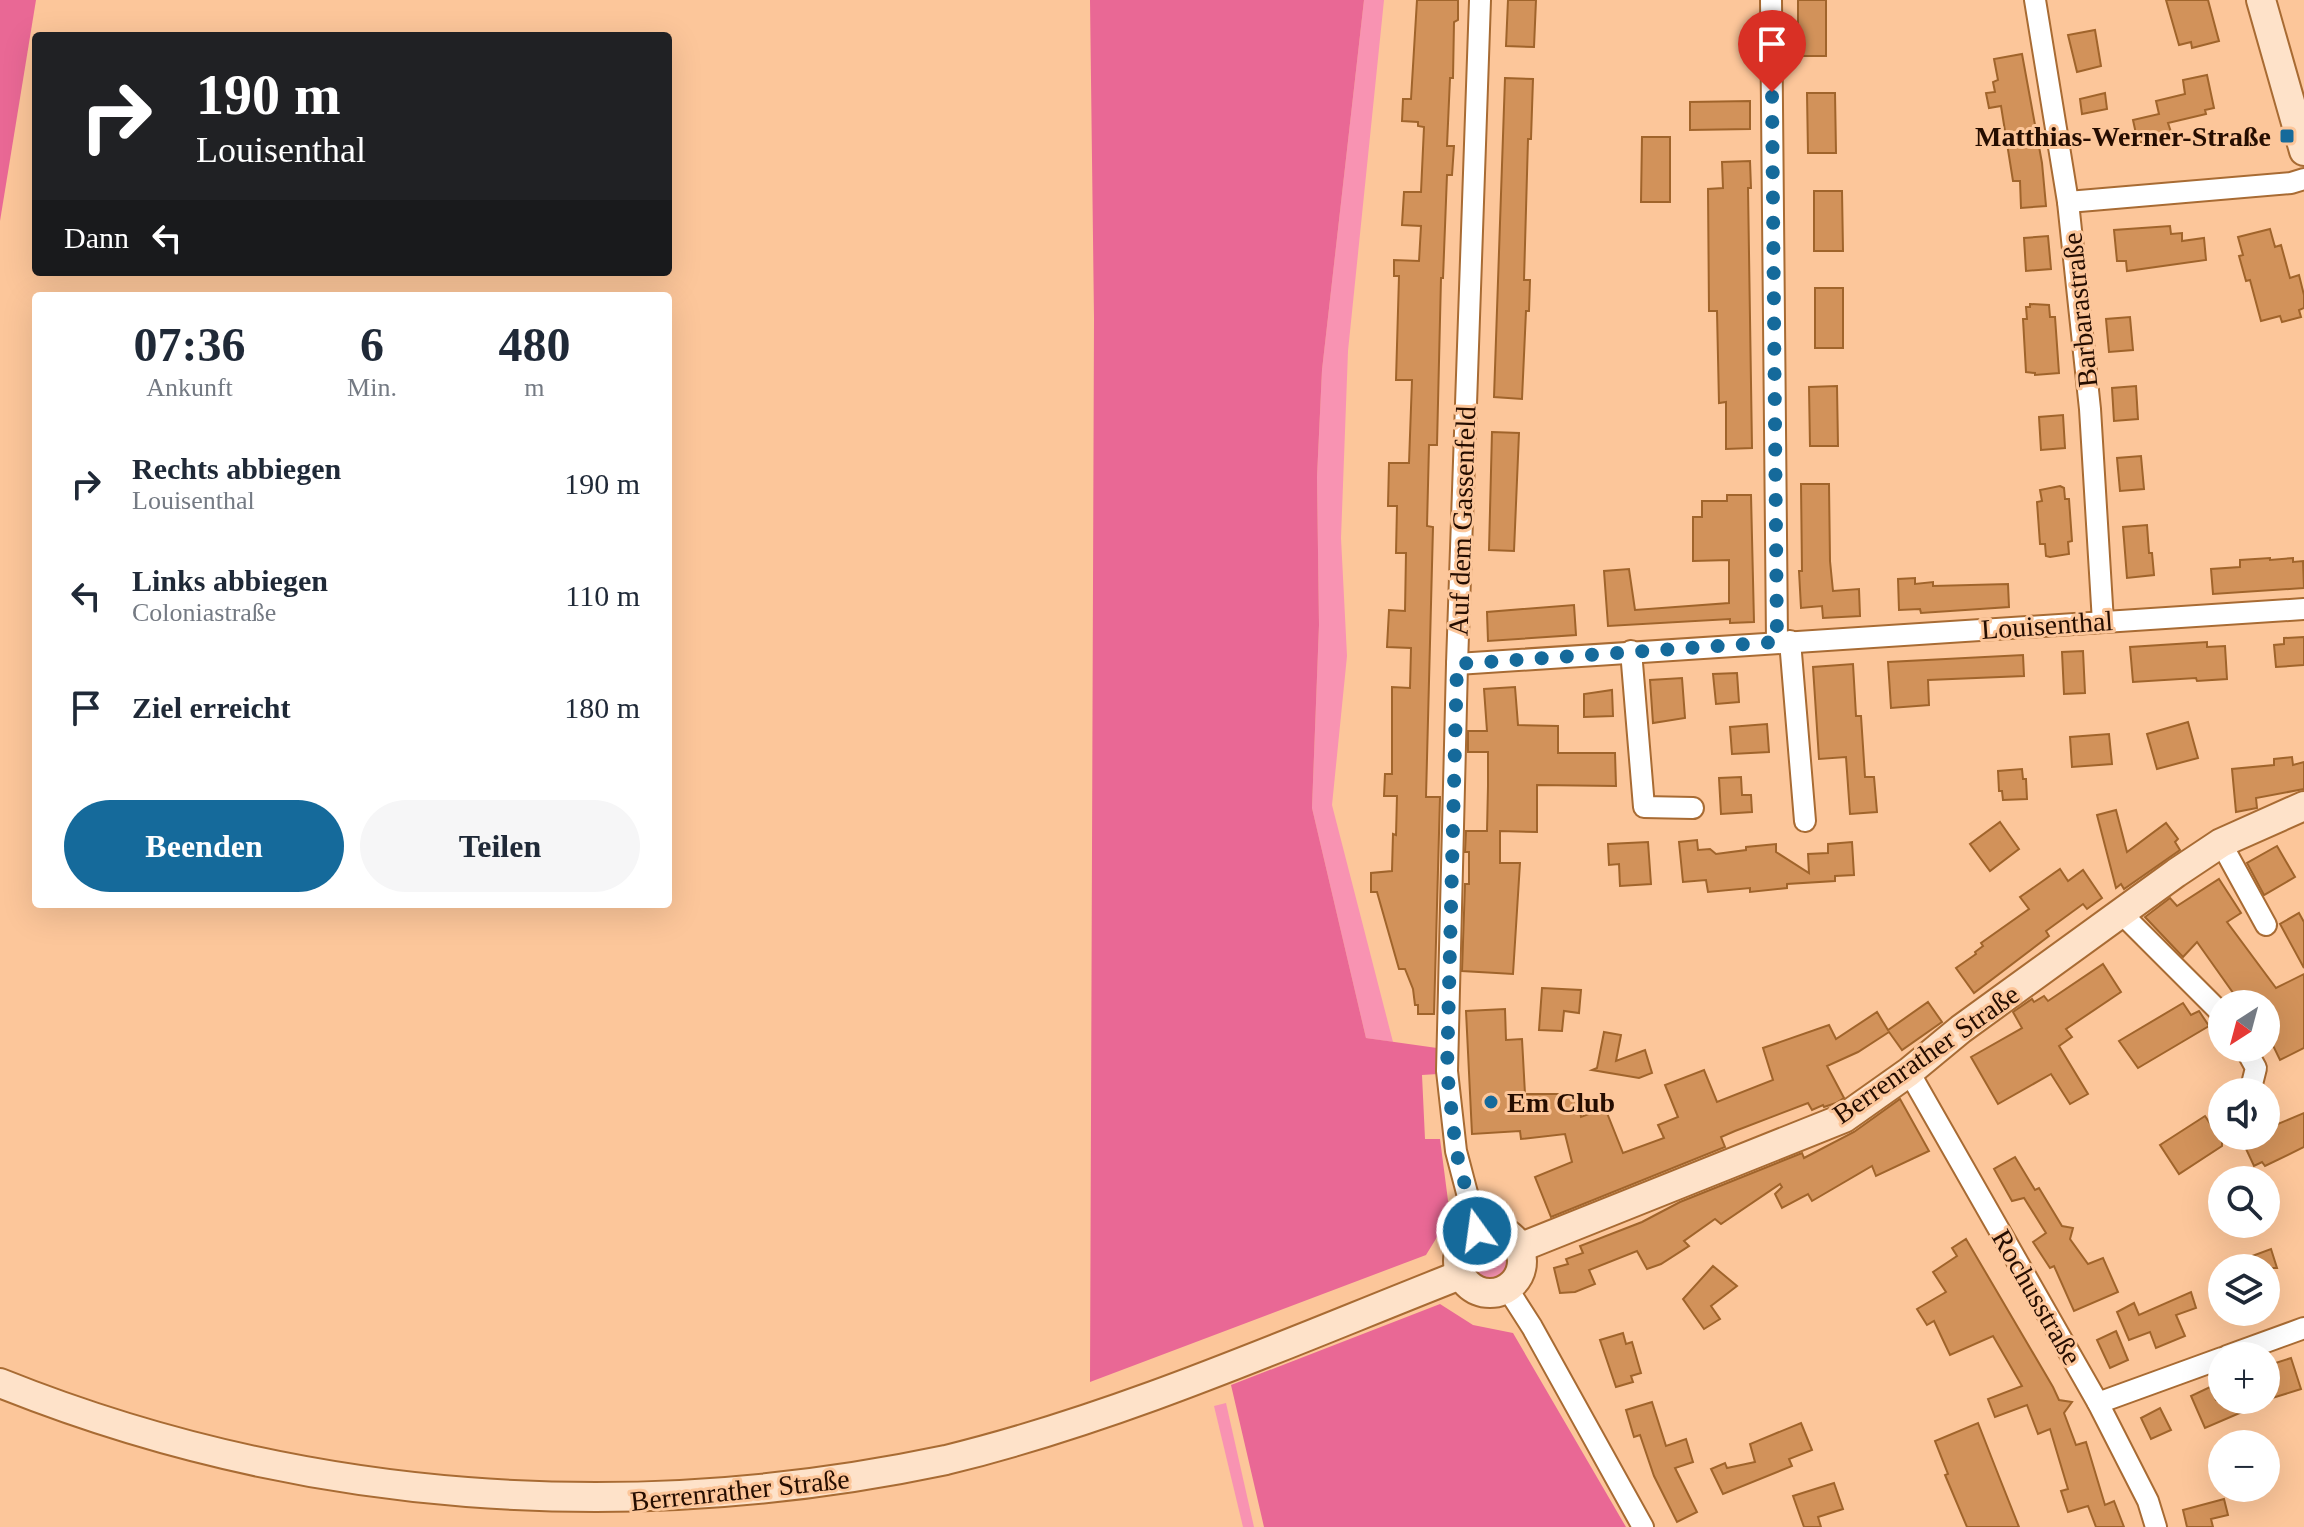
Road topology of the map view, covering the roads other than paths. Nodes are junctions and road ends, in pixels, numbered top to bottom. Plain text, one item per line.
1 (1480, 0) edge
2 (1771, 0) edge
3 (2035, 0) edge
4 (2261, 0) edge
5 (2304, 151) edge
6 (2304, 179) edge
7 (2068, 202) junction
8 (2304, 609) edge
9 (2103, 622) junction
10 (1784, 642) junction
11 (1631, 651) junction
12 (1457, 664) junction
13 (2304, 806) edge
14 (1693, 808) dead end
15 (1805, 821) dead end
16 (2221, 843) junction
17 (2121, 913) junction
18 (2266, 925) dead end
19 (2208, 1000) edge
20 (1909, 1072) junction
21 (1477, 1231) junction
22 (1519, 1248) junction
23 (1460, 1275) junction
24 (1507, 1288) junction
25 (2304, 1328) edge
26 (2266, 1342) edge
27 (2208, 1363) edge
28 (0, 1383) edge
29 (2098, 1403) junction
30 (1643, 1527) edge
31 (2156, 1527) edge

1 - 12 street, Auf dem Gassenfeld
2 - 10 street
3 - 7 street, Barbarastraße
4 - 5 street
6 - 7 street
7 - 9 street, Barbarastraße
8 - 9 street, Louisenthal
9 - 10 street, Louisenthal
10 - 11 street, Louisenthal
10 - 15 street
11 - 12 street, Louisenthal
11 - 14 street
12 - 21 street, Auf dem Gassenfeld
13 - 16 street, Berrenrather Straße
16 - 17 street, Berrenrather Straße
16 - 18 street
17 - 19 street
17 - 20 street, Berrenrather Straße
20 - 22 street, Berrenrather Straße
20 - 29 street, Rochusstraße
21 - 22 street
21 - 23 street
22 - 24 street
23 - 24 street
23 - 28 street, Berrenrather Straße
24 - 30 street
25 - 26 street
27 - 29 street
29 - 31 street, Rochusstraße

